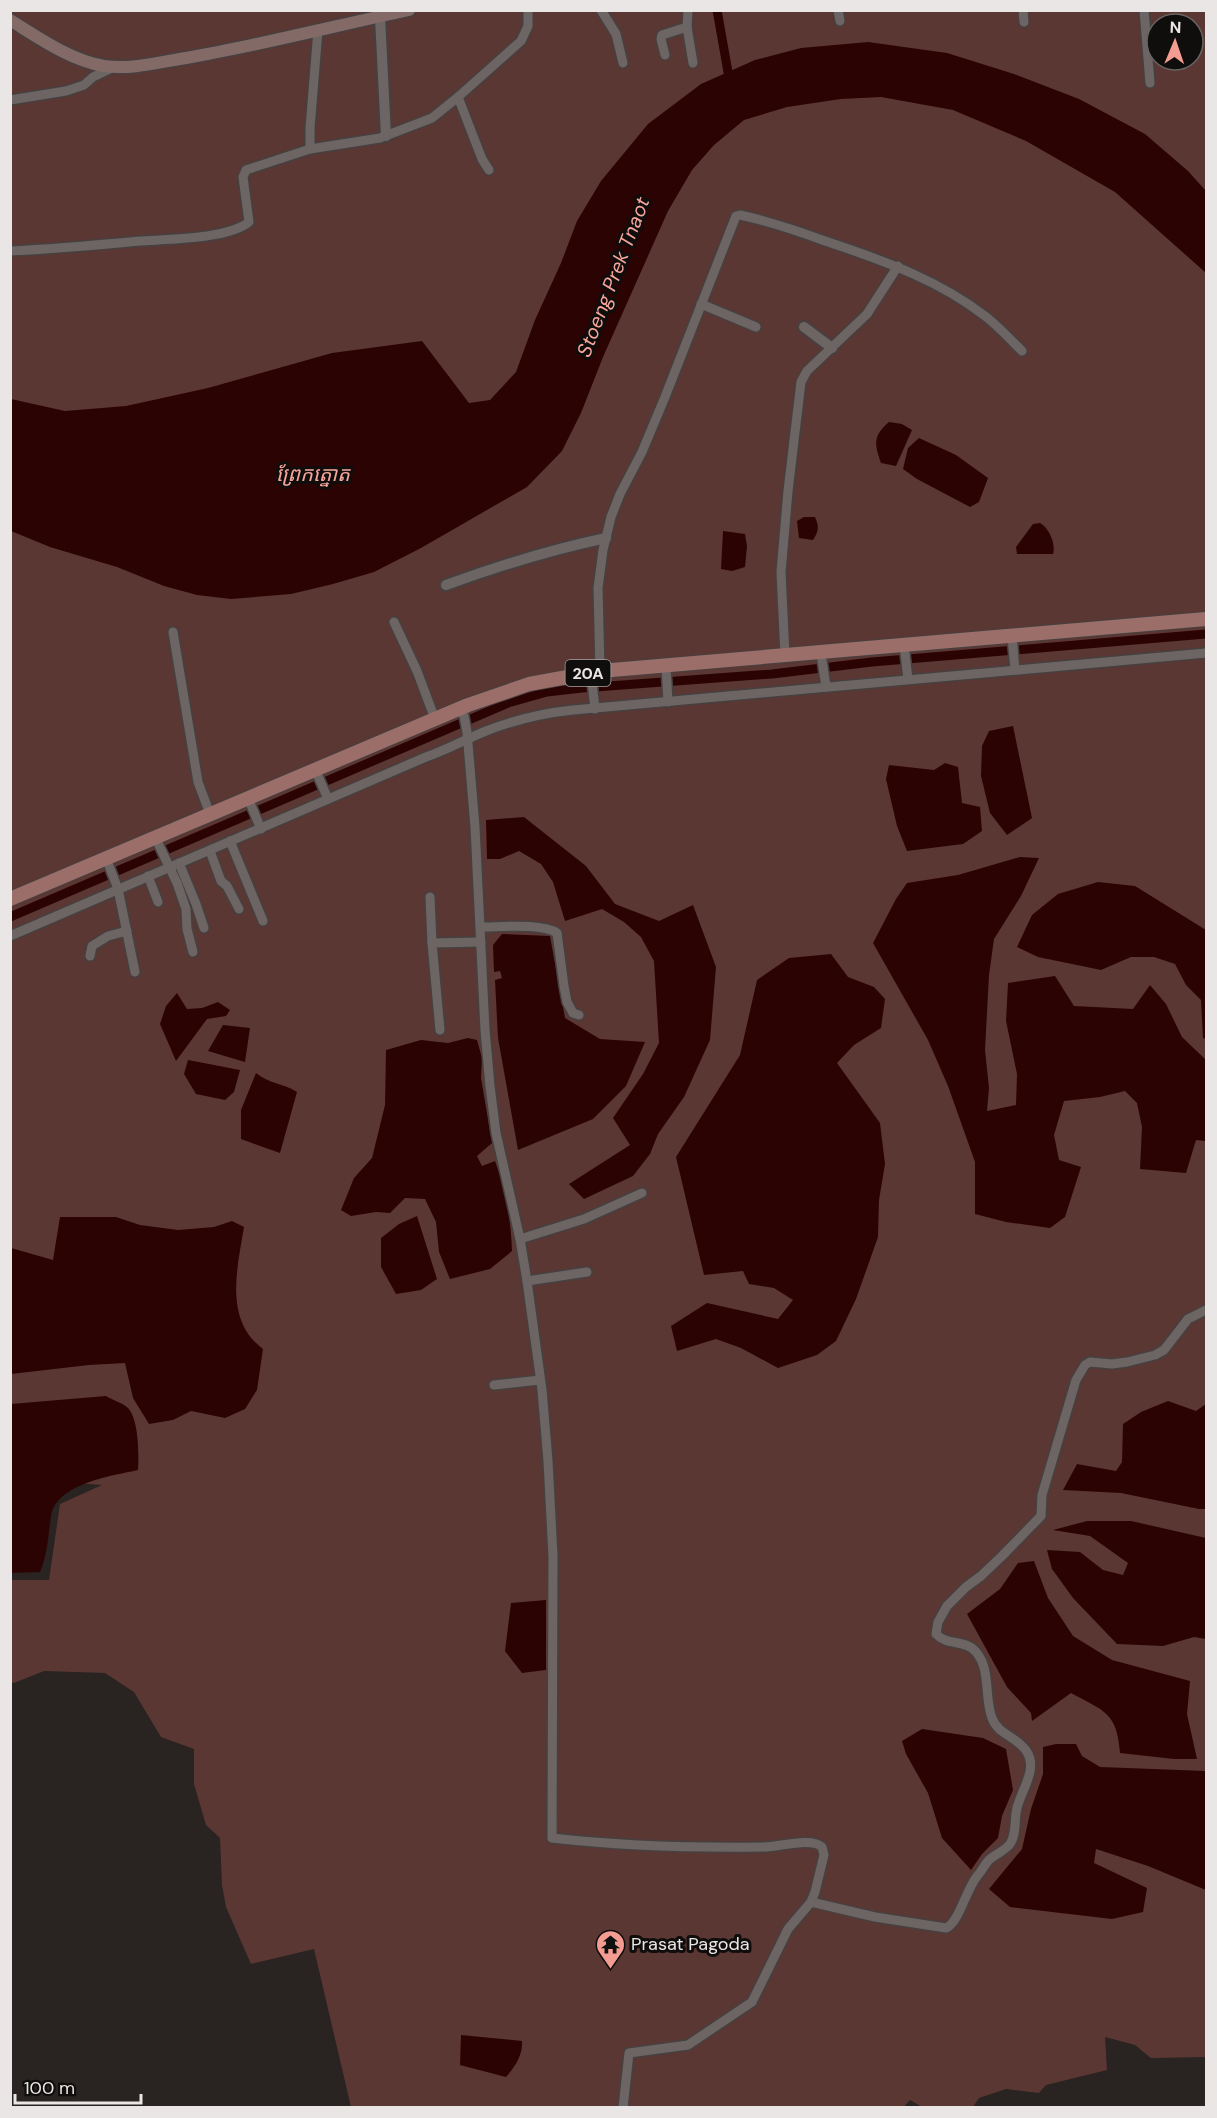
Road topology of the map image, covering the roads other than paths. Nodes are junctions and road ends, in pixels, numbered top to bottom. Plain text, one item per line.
1 (409, 10) edge
2 (528, 10) edge
3 (601, 10) edge
4 (688, 10) edge
5 (838, 10) edge
6 (1023, 10) edge
7 (1144, 10) edge
8 (380, 16) junction
9 (10, 20) edge
10 (840, 21) dead end
11 (1024, 22) dead end
12 (687, 27) junction
13 (318, 30) junction
14 (665, 55) dead end
15 (623, 63) dead end
16 (693, 63) dead end
17 (115, 66) junction
18 (1150, 83) dead end
19 (458, 98) junction
20 (10, 100) edge
21 (386, 135) junction
22 (310, 149) junction
23 (489, 170) dead end
24 (10, 251) edge
25 (898, 266) junction
26 (701, 304) junction
27 (756, 327) dead end
28 (804, 327) dead end
29 (832, 348) junction
30 (1022, 351) dead end
31 (606, 538) junction
32 (446, 585) dead end
33 (1206, 619) edge
34 (394, 622) dead end
35 (173, 632) dead end
36 (1012, 636) junction
37 (905, 651) junction
38 (821, 653) junction
39 (1206, 653) edge
40 (784, 656) junction
41 (1015, 670) junction
42 (666, 671) junction
43 (595, 672) junction
44 (908, 675) junction
45 (826, 687) junction
46 (668, 697) junction
47 (595, 709) junction
48 (461, 712) junction
49 (435, 719) junction
50 (467, 736) junction
51 (315, 769) junction
52 (328, 799) junction
53 (250, 803) junction
54 (210, 814) junction
55 (260, 826) junction
56 (230, 841) junction
57 (158, 842) junction
58 (210, 851) junction
59 (108, 863) junction
60 (172, 864) junction
61 (148, 876) junction
62 (117, 886) junction
63 (430, 897) dead end
64 (10, 899) edge
65 (158, 902) dead end
66 (239, 909) dead end
67 (262, 921) dead end
68 (481, 927) junction
69 (204, 928) dead end
70 (127, 931) junction
71 (10, 936) edge
72 (481, 942) junction
73 (432, 943) junction
74 (193, 952) dead end
75 (90, 956) dead end
76 (135, 972) dead end
77 (579, 1015) dead end
78 (440, 1030) dead end
79 (642, 1193) dead end
80 (520, 1239) junction
81 (587, 1272) dead end
82 (527, 1281) junction
83 (1206, 1310) edge
84 (540, 1380) junction
85 (495, 1384) dead end
86 (811, 1902) junction
87 (623, 2108) edge

1 - 8 main road
2 - 19 street
3 - 15 street
4 - 12 street
5 - 10 street
6 - 11 street
7 - 18 street
8 - 13 main road
8 - 21 street
9 - 17 main road
12 - 14 street
12 - 16 street
13 - 17 main road
13 - 22 street
17 - 20 street
19 - 21 street
19 - 23 street
21 - 22 street
22 - 24 street
25 - 26 street
25 - 29 street
25 - 30 street
26 - 27 street
26 - 31 street
28 - 29 street
29 - 40 street
31 - 32 street
31 - 43 street
33 - 36 main road, 20A
34 - 49 street
35 - 54 street
36 - 37 main road, 20A
36 - 41 street
37 - 38 main road, 20A
37 - 44 street
38 - 40 main road, 20A
38 - 45 street
39 - 41 street
40 - 42 main road, 20A
41 - 44 street
42 - 43 main road, 20A
42 - 46 street
43 - 47 street
43 - 48 main road, 20A
44 - 45 street
45 - 46 street
46 - 47 street
47 - 50 street
48 - 49 main road, 20A
48 - 50 street
49 - 51 main road, 20A
50 - 52 street
50 - 68 street
51 - 52 street
51 - 53 main road, 20A
52 - 55 street
53 - 54 main road, 20A
53 - 55 street
54 - 57 main road, 20A
55 - 56 street
56 - 58 street
56 - 67 street
57 - 59 main road, 20A
57 - 60 street
58 - 60 street
58 - 66 street
59 - 62 street
59 - 64 main road, 20A
60 - 61 street
60 - 69 street
60 - 74 street
61 - 62 street
61 - 65 street
62 - 70 street
62 - 71 street
63 - 73 street
68 - 72 street
68 - 77 street
70 - 75 street
70 - 76 street
72 - 73 street
72 - 80 street
73 - 78 street
79 - 80 street
80 - 82 street
81 - 82 street
82 - 84 street
83 - 86 street
84 - 85 street
84 - 86 street
86 - 87 street

